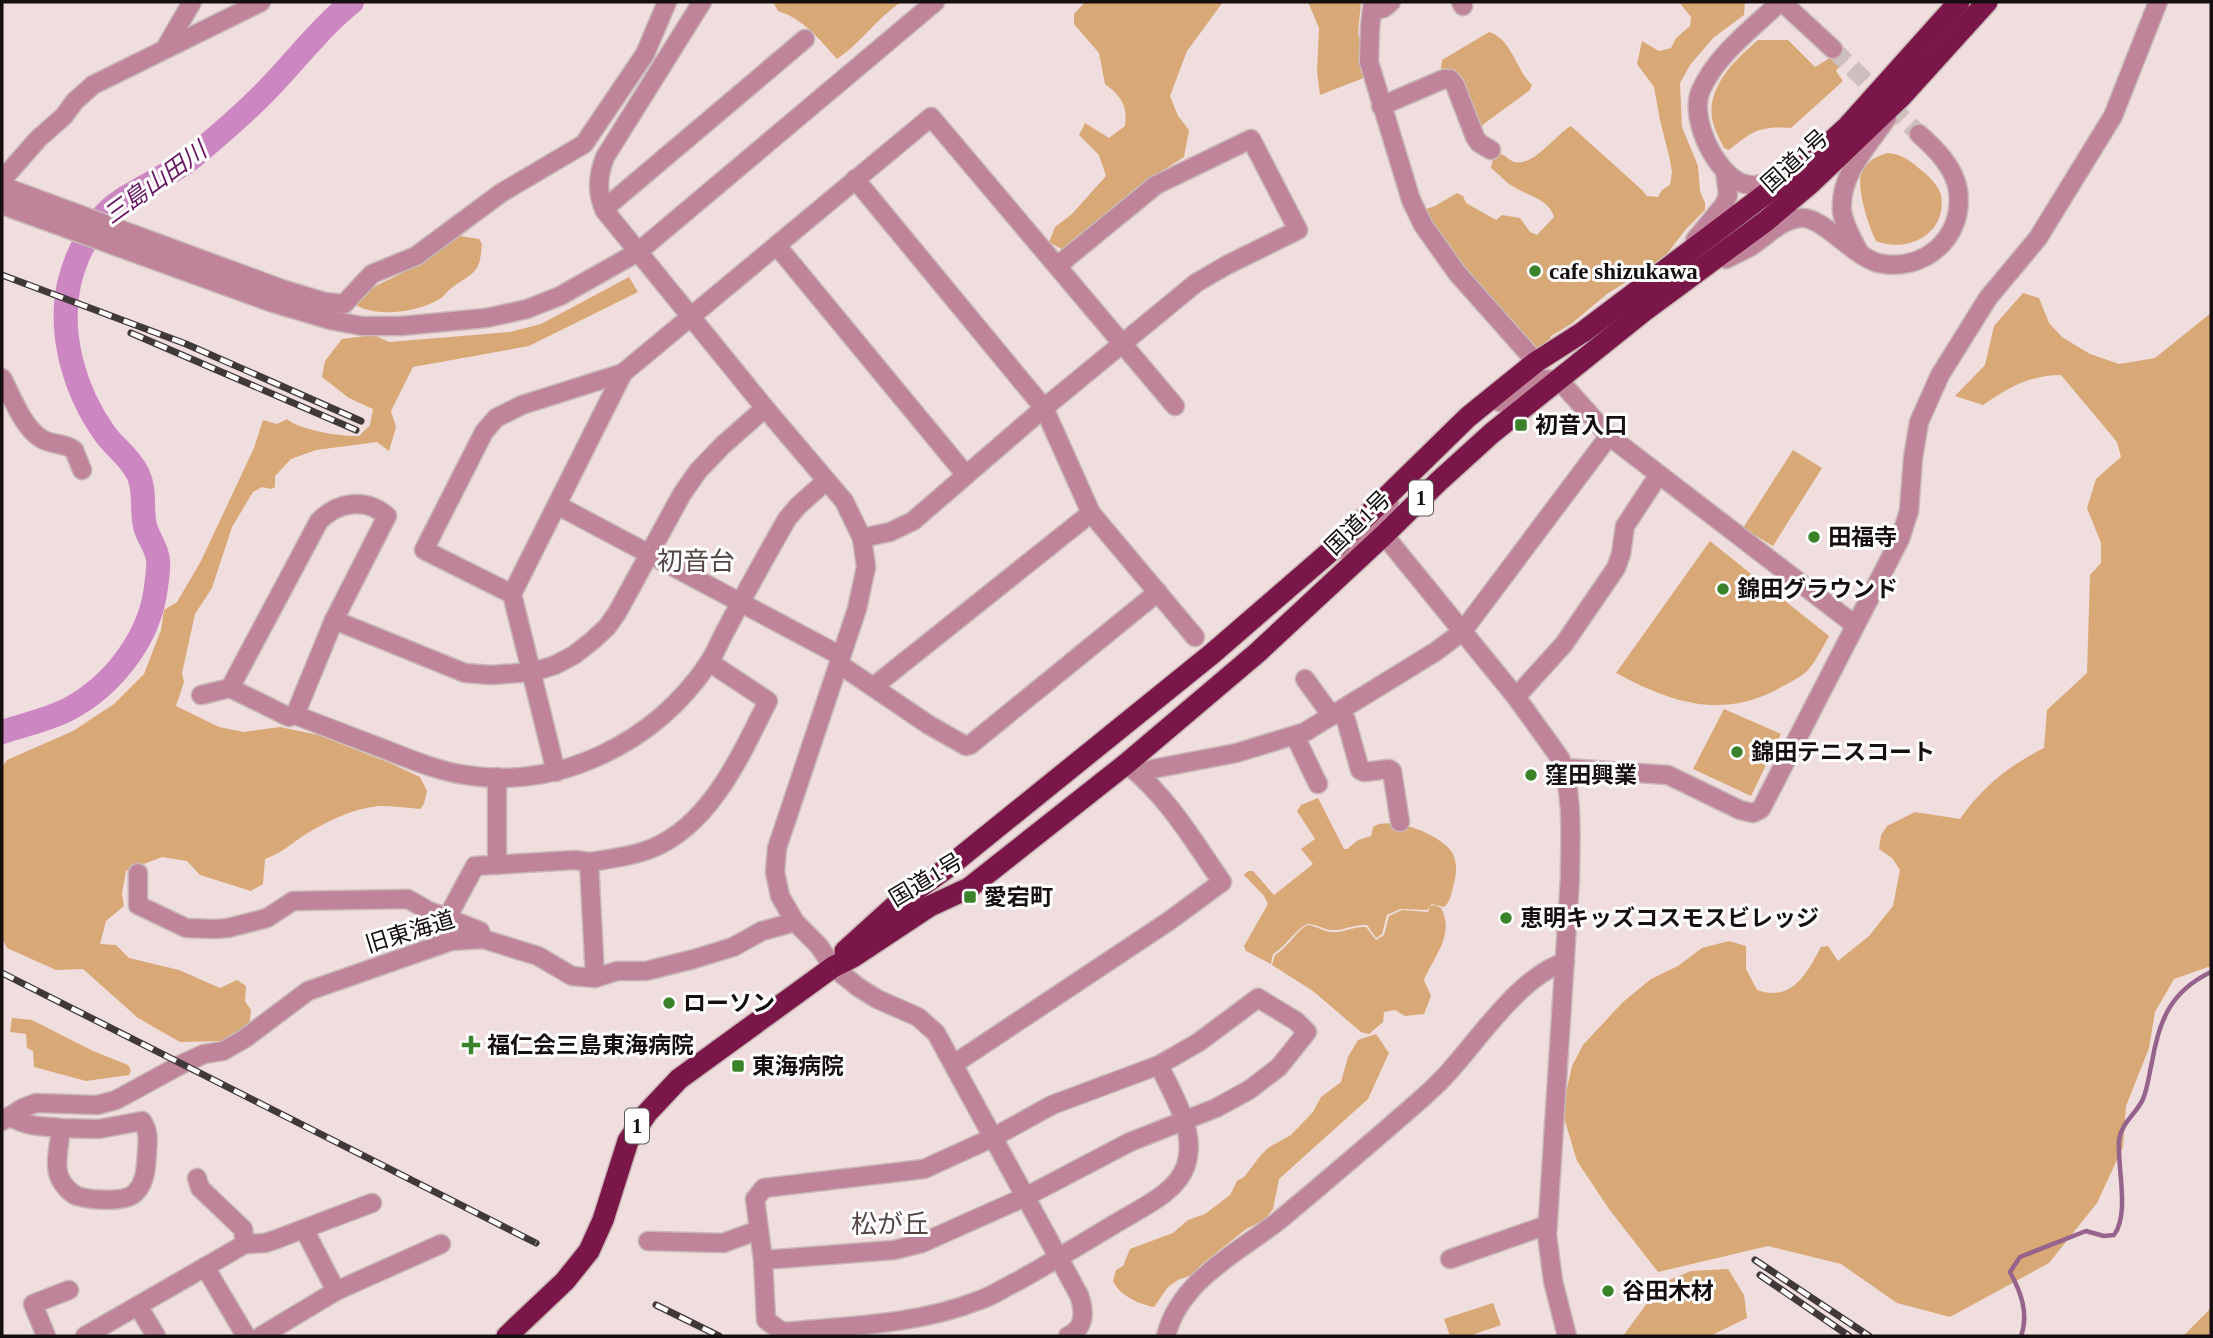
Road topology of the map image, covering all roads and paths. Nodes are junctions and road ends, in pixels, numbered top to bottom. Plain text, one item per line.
1 (192, 2) edge
2 (261, 2) edge
3 (667, 2) edge
4 (702, 2) edge
5 (935, 2) edge
6 (1391, 2) edge
7 (1781, 2) edge
8 (1959, 2) edge
9 (1987, 2) edge
10 (2158, 2) edge
11 (1373, 6) edge
12 (805, 39) dead end
13 (166, 47) junction
14 (1833, 50) tunnel mouth
15 (1901, 97) junction
16 (1381, 106) junction
17 (1919, 134) tunnel mouth
18 (1491, 150) dead end
19 (1812, 159) junction
20 (1726, 170) junction
21 (5, 172) edge
22 (855, 179) junction
23 (2, 186) edge
24 (2, 205) edge
25 (604, 209) junction
26 (777, 246) junction
27 (638, 252) junction
28 (1859, 252) junction
29 (1676, 261) junction
30 (1057, 266) junction
31 (1701, 271) junction
32 (690, 316) junction
33 (1121, 343) junction
34 (1536, 362) junction
35 (623, 373) junction
36 (2, 378) edge
37 (1559, 380) junction
38 (1492, 398) junction
39 (1175, 405) dead end
40 (765, 408) junction
41 (1044, 408) junction
42 (1609, 436) junction
43 (82, 470) dead end
44 (966, 475) junction
45 (1658, 476) junction
46 (827, 481) junction
47 (1388, 495) junction
48 (557, 505) junction
49 (1091, 513) junction
50 (1379, 530) junction
51 (862, 538) junction
52 (1332, 550) junction
53 (650, 553) junction
54 (1158, 592) junction
55 (512, 594) junction
56 (741, 601) junction
57 (334, 620) junction
58 (1855, 625) junction
59 (1462, 632) junction
60 (1195, 637) dead end
61 (840, 660) junction
62 (709, 662) junction
63 (533, 672) junction
64 (1306, 679) dead end
65 (873, 687) junction
66 (230, 688) junction
67 (201, 695) dead end
68 (1516, 697) junction
69 (1336, 713) junction
70 (295, 715) junction
71 (1295, 736) junction
72 (1131, 768) junction
73 (1564, 768) junction
74 (556, 772) junction
75 (497, 778) junction
76 (1318, 784) dead end
77 (1400, 822) dead end
78 (589, 862) junction
79 (497, 865) junction
80 (138, 873) dead end
81 (447, 918) junction
82 (794, 922) junction
83 (483, 939) junction
84 (1564, 962) junction
85 (833, 967) junction
86 (596, 978) junction
87 (954, 1064) junction
88 (1159, 1065) junction
89 (6, 1119) edge
90 (1184, 1121) junction
91 (61, 1128) junction
92 (994, 1137) junction
93 (197, 1178) dead end
94 (1025, 1197) junction
95 (372, 1203) dead end
96 (1547, 1225) junction
97 (304, 1228) junction
98 (759, 1230) junction
99 (648, 1241) dead end
100 (245, 1244) junction
101 (441, 1244) dead end
102 (1059, 1258) junction
103 (1450, 1259) dead end
104 (763, 1260) junction
105 (205, 1266) junction
106 (69, 1290) dead end
107 (336, 1291) junction
108 (138, 1306) junction
109 (894, 1329) edge
110 (46, 1336) edge
111 (85, 1336) edge
112 (156, 1336) edge
113 (246, 1336) edge
114 (261, 1336) edge
115 (507, 1336) edge
116 (1068, 1336) edge
117 (1166, 1336) edge
118 (1567, 1336) edge

1 - 13 street
2 - 13 street
3 - 23 street
4 - 25 street
5 - 27 street
6 - 11 street
7 - 14 street
7 - 20 street
8 - 19 highway, 国道1号 / 1
9 - 15 highway, 国道1号 / 1
10 - 58 street
11 - 16 street
12 - 25 street
13 - 21 street
15 - 28 street
15 - 31 highway, 国道1号 / 1
16 - 18 street
16 - 34 street
17 - 28 street
19 - 20 street
19 - 29 highway, 国道1号 / 1
20 - 29 street
22 - 26 street
22 - 30 street
22 - 41 street
24 - 27 street
25 - 27 street
26 - 32 street
26 - 44 street
27 - 32 street
28 - 31 street
29 - 34 highway, 国道1号 / 1
30 - 33 street
30 - 33 street
31 - 37 highway, 国道1号 / 1
32 - 35 street
32 - 40 street
33 - 39 street
33 - 41 street
34 - 38 highway, 国道1号 / 1
35 - 48 street
35 - 55 street
36 - 43 street
37 - 38 street
37 - 42 street
37 - 50 highway, 国道1号 / 1
38 - 47 highway, 国道1号 / 1
40 - 46 street
40 - 53 street
41 - 44 street
41 - 49 street
42 - 45 street
42 - 59 street
44 - 51 street
45 - 58 street
45 - 68 street
46 - 51 street
46 - 56 street
47 - 50 street
47 - 52 highway, 国道1号 / 1
48 - 53 street
48 - 55 street
49 - 54 street
49 - 65 street
50 - 52 street
50 - 59 street
50 - 72 highway, 国道1号 / 1
51 - 61 street
52 - 85 highway, 国道1号 / 1
53 - 56 street
53 - 63 street
54 - 60 street
54 - 65 street
55 - 63 street
56 - 61 street
56 - 62 street
57 - 63 street
57 - 66 street
57 - 70 street
58 - 73 street
59 - 68 street
59 - 69 street
61 - 65 street
61 - 82 street
62 - 74 street
62 - 78 street
63 - 74 street
64 - 69 street
66 - 67 street
66 - 70 street
68 - 73 street
69 - 71 street
69 - 77 street
70 - 75 street
71 - 72 street
71 - 76 street
72 - 85 highway, 国道1号 / 1
72 - 87 street
73 - 84 street
74 - 75 street
75 - 79 street
78 - 79 street
78 - 86 street
79 - 81 street
80 - 81 street
81 - 83 street
82 - 85 street
82 - 86 street, 旧東海道
83 - 86 street, 旧東海道
83 - 89 street, 旧東海道
84 - 96 street
84 - 117 street
85 - 87 street
85 - 115 highway, 国道1号 / 1
87 - 92 street
88 - 90 street
88 - 90 street
88 - 92 street
89 - 91 street
90 - 94 street
90 - 102 street
91 - 91 street
92 - 94 street
92 - 98 street
93 - 100 street
94 - 102 street
94 - 104 street
95 - 97 street
96 - 103 street
96 - 118 street
97 - 100 street
97 - 107 street
98 - 99 street
98 - 104 street
100 - 105 street
101 - 107 street
102 - 109 street
102 - 116 street
104 - 109 street
105 - 108 street
105 - 113 street
106 - 110 street
107 - 114 street
108 - 111 street
108 - 112 street

